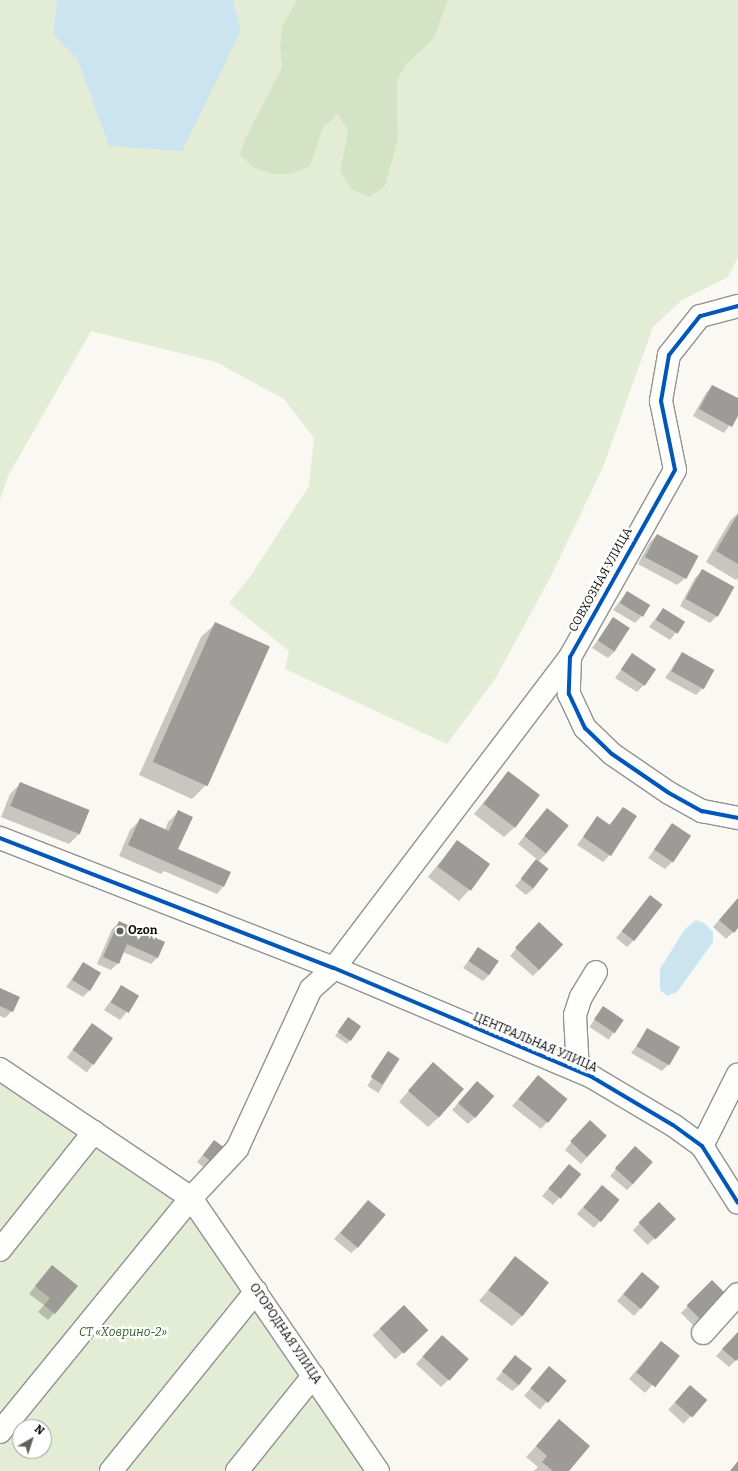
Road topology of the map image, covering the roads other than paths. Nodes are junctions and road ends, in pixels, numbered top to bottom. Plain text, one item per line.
1 (738, 306) edge
2 (570, 657) junction
3 (738, 818) edge
4 (0, 838) edge
5 (334, 968) junction
6 (596, 972) dead end
7 (578, 1071) junction
8 (738, 1074) edge
9 (3, 1076) edge
10 (94, 1132) junction
11 (702, 1146) junction
12 (191, 1198) junction
13 (738, 1203) edge
14 (0, 1250) edge
15 (256, 1291) junction
16 (738, 1294) edge
17 (703, 1333) dead end
18 (313, 1376) junction
19 (0, 1432) edge
20 (111, 1471) edge
21 (237, 1471) edge
22 (378, 1471) edge

1 - 2 street, СОВХОЗНАЯ УЛИЦА
2 - 3 street, СОВХОЗНАЯ УЛИЦА
2 - 5 street
4 - 5 street, ЦЕНТРАЛЬНАЯ УЛИЦА
5 - 7 street, ЦЕНТРАЛЬНАЯ УЛИЦА
5 - 12 street
6 - 7 street
7 - 11 street, ЦЕНТРАЛЬНАЯ УЛИЦА
8 - 11 street
9 - 10 street
10 - 12 street
10 - 14 street
11 - 13 street, ЦЕНТРАЛЬНАЯ УЛИЦА
12 - 15 street, ОГОРОДНАЯ УЛИЦА
12 - 19 street
15 - 18 street, ОГОРОДНАЯ УЛИЦА
15 - 20 street
16 - 17 street
18 - 21 street
18 - 22 street, ОГОРОДНАЯ УЛИЦА

